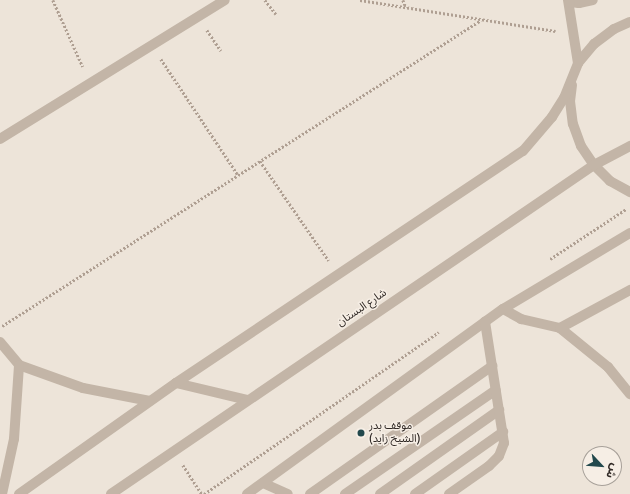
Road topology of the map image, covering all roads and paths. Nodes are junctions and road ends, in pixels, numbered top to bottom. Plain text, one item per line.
1 (53, 0) edge
2 (225, 0) edge
3 (265, 0) edge
4 (360, 0) edge
5 (404, 0) edge
6 (593, 0) edge
7 (568, 1) edge
8 (406, 8) junction
9 (276, 14) dead end
10 (198, 16) junction
11 (481, 20) junction
12 (630, 22) edge
13 (574, 33) junction
14 (221, 52) dead end
15 (160, 57) dead end
16 (578, 63) junction
17 (573, 78) junction
18 (91, 84) junction
19 (0, 139) edge
20 (630, 146) edge
21 (260, 161) junction
22 (594, 165) junction
23 (238, 175) junction
24 (630, 192) edge
25 (630, 233) edge
26 (337, 274) junction
27 (630, 290) edge
28 (502, 309) junction
29 (485, 321) junction
30 (0, 327) edge
31 (560, 328) junction
32 (0, 342) edge
33 (19, 365) junction
34 (492, 366) junction
35 (176, 384) junction
36 (496, 390) junction
37 (630, 394) edge
38 (248, 400) junction
39 (150, 401) junction
40 (499, 410) junction
41 (503, 432) junction
42 (174, 451) junction
43 (263, 483) junction
44 (2, 494) edge
45 (19, 494) edge
46 (110, 494) edge
47 (202, 494) edge
48 (247, 494) edge
49 (288, 494) edge
50 (310, 494) edge
51 (345, 494) edge
52 (380, 494) edge
53 (415, 494) edge
54 (449, 494) edge

1 - 18 path
2 - 10 street
3 - 9 path
4 - 8 path
5 - 8 path
6 - 7 street
7 - 13 street
8 - 11 path
10 - 14 path
10 - 18 street
11 - 13 path
11 - 21 path
12 - 16 street
13 - 16 street
15 - 23 path
16 - 17 street
17 - 22 street
17 - 26 street
18 - 19 street
20 - 22 street, شارع البستان
21 - 23 path
21 - 26 path
22 - 24 street
22 - 38 street, شارع البستان
23 - 30 path
25 - 28 street
26 - 35 street
27 - 31 street
28 - 29 street
28 - 31 street
29 - 34 street
29 - 43 street
31 - 37 street
32 - 33 street
33 - 39 street
33 - 44 street
34 - 36 street
34 - 50 street
35 - 38 street
35 - 39 street
36 - 40 street
36 - 51 street
38 - 42 street, شارع البستان
39 - 45 street
40 - 41 street
40 - 52 street
41 - 53 street
41 - 54 street
42 - 46 street, شارع البستان
42 - 47 path
43 - 48 street
43 - 49 street

